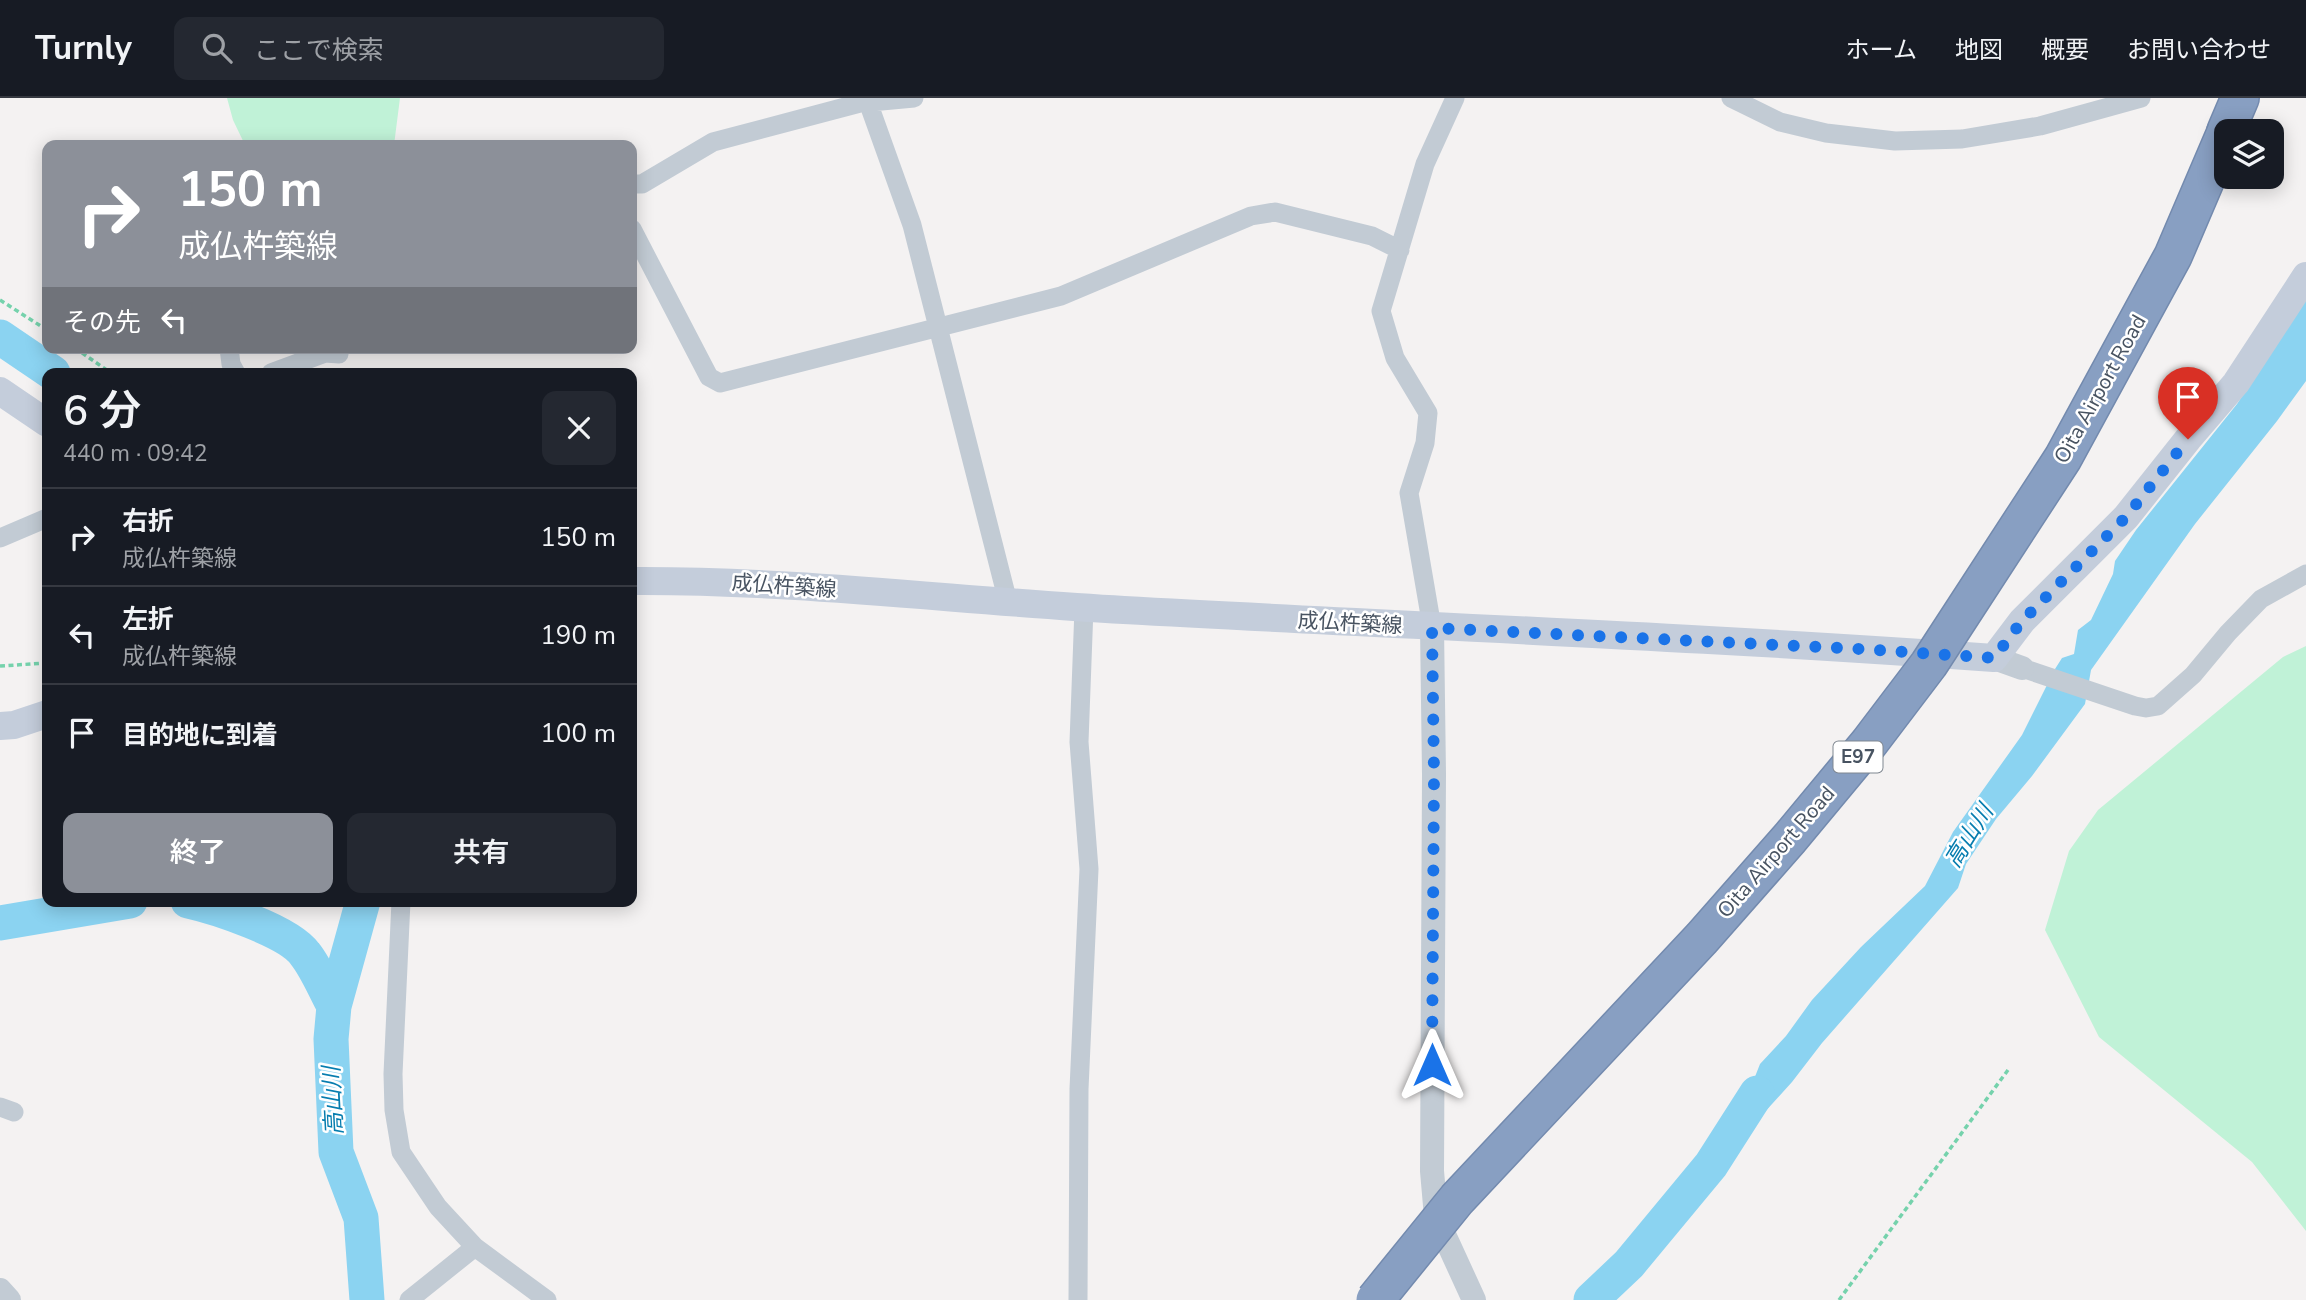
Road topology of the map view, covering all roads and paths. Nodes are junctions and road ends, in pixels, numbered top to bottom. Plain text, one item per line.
1 (914, 98) edge
2 (1455, 98) edge
3 (1731, 98) edge
4 (2141, 98) edge
5 (2240, 98) edge
6 (868, 102) junction
7 (2231, 119) edge
8 (2214, 160) edge
9 (637, 184) edge
10 (637, 239) edge
11 (1400, 250) junction
12 (2306, 276) edge
13 (0, 300) edge
14 (42, 327) edge
15 (939, 329) junction
16 (84, 354) edge
17 (325, 354) edge
18 (104, 368) edge
19 (285, 368) edge
20 (0, 391) edge
21 (42, 420) edge
22 (42, 520) edge
23 (0, 538) edge
24 (2306, 574) edge
25 (637, 581) edge
26 (1008, 602) junction
27 (1084, 608) junction
28 (1432, 628) junction
29 (1994, 658) junction
30 (42, 663) edge
31 (0, 666) edge
32 (2022, 667) joint
33 (42, 716) edge
34 (0, 726) edge
35 (401, 907) edge
36 (2008, 1070) dead end
37 (475, 1247) junction
38 (0, 1290) edge
39 (9, 1300) edge
40 (409, 1300) edge
41 (547, 1300) edge
42 (1078, 1300) edge
43 (1375, 1300) edge
44 (1474, 1300) edge
45 (1839, 1300) edge

1 - 6 street
2 - 11 street
3 - 4 street
5 - 7 highway, Oita Airport Road / E97
6 - 9 street
6 - 15 street
8 - 43 highway, Oita Airport Road / E97, bridge
10 - 15 street
11 - 15 street
11 - 28 street
12 - 29 main road
13 - 14 path
15 - 26 street
16 - 18 path
17 - 19 street
20 - 21 main road
22 - 23 street
24 - 32 street
25 - 26 main road, 成仏杵築線
26 - 27 main road, 成仏杵築線
27 - 28 main road, 成仏杵築線
27 - 42 street
28 - 29 main road, 成仏杵築線
28 - 44 street
29 - 32 street
30 - 31 path
33 - 34 main road
35 - 37 street
36 - 45 path
37 - 40 street
37 - 41 street
38 - 39 street

